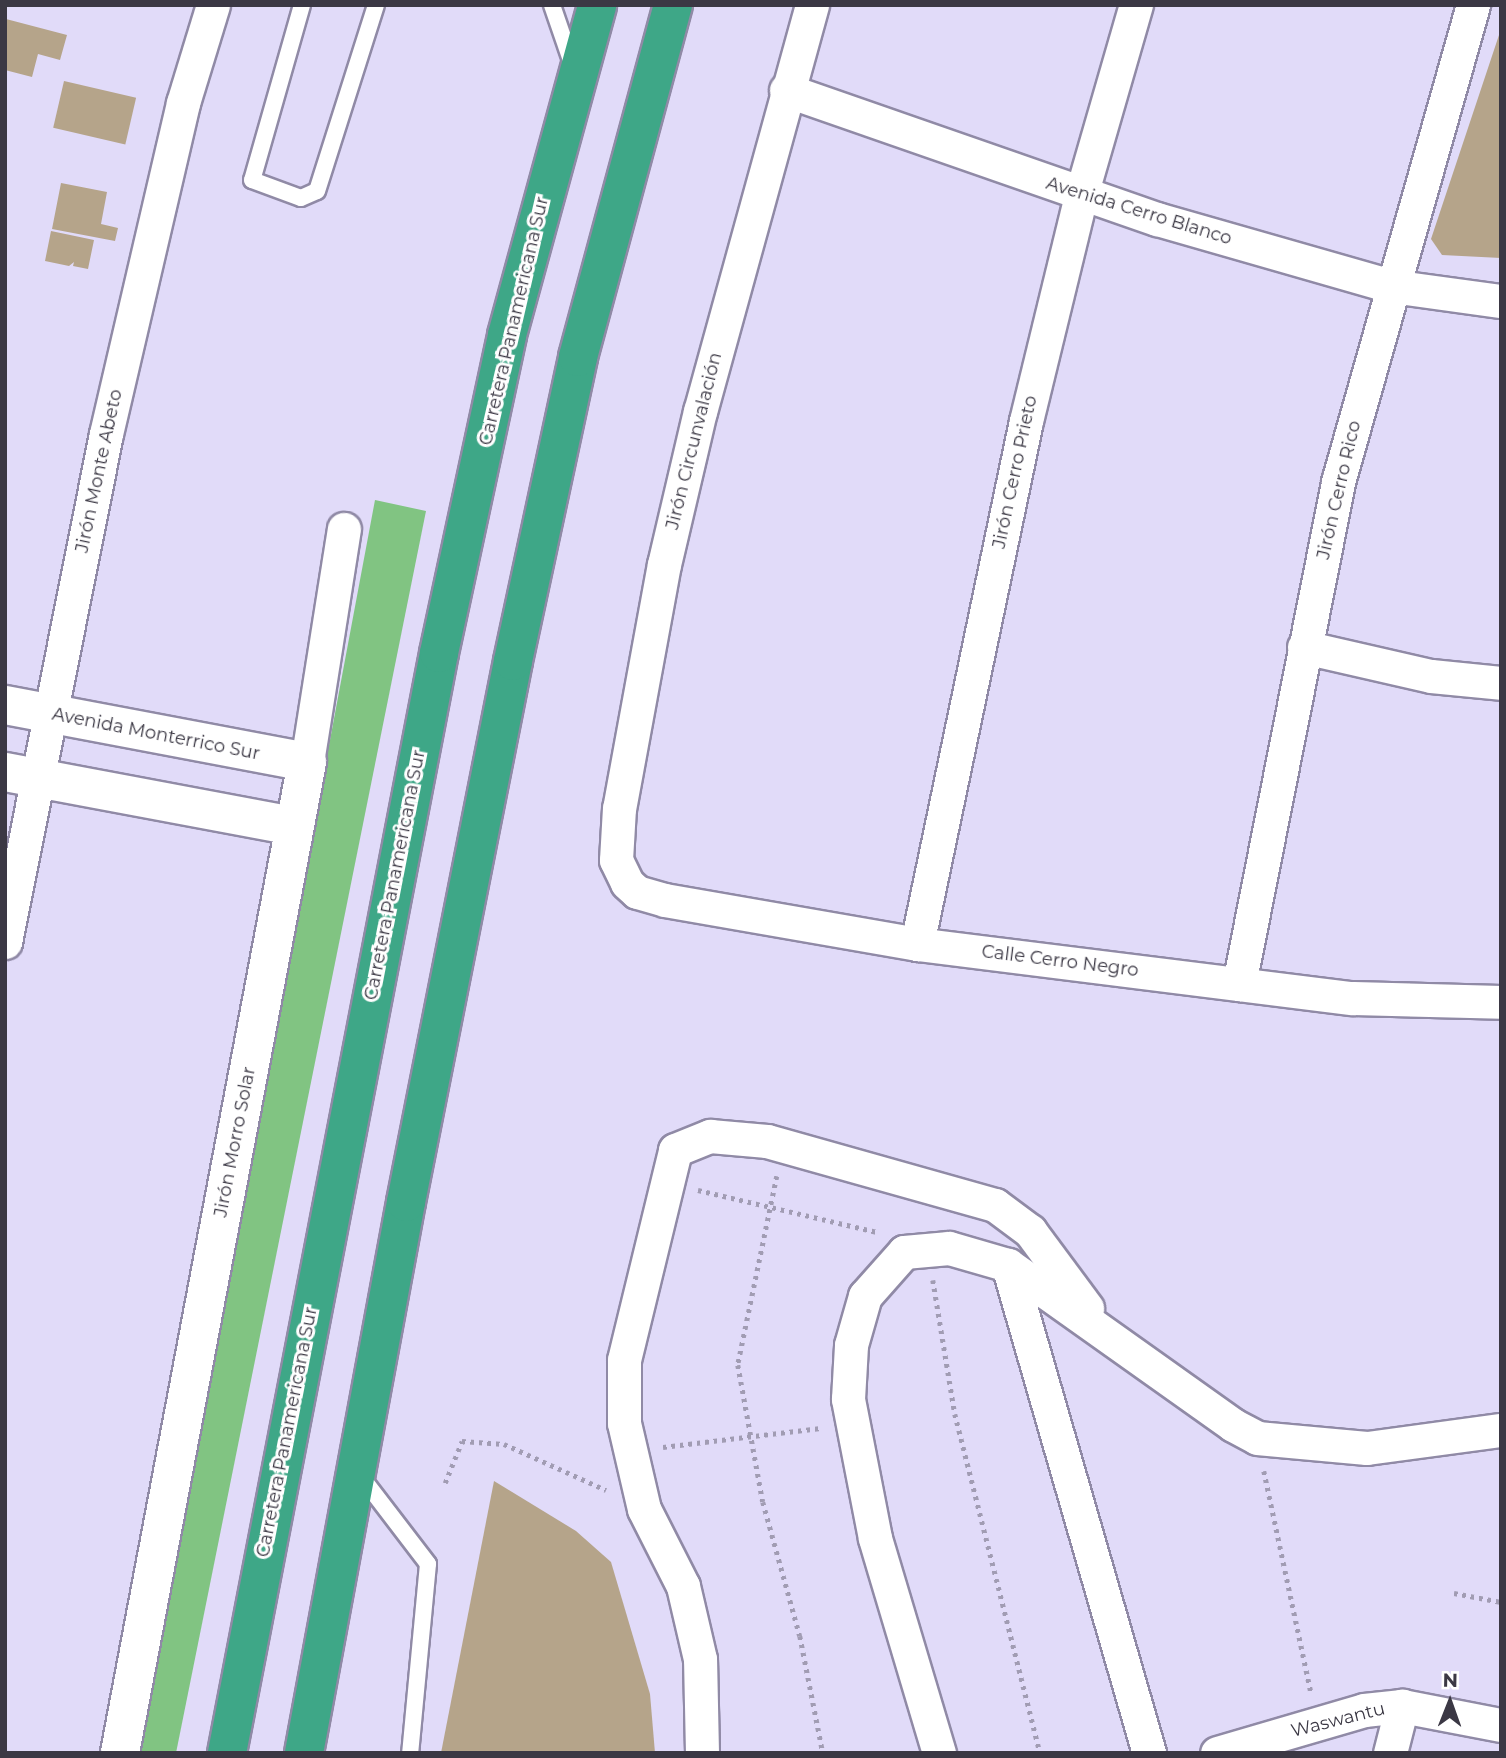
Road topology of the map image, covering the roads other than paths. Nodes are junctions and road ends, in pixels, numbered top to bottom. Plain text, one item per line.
1 (213, 5) edge
2 (302, 5) edge
3 (376, 5) edge
4 (552, 5) edge
5 (673, 5) edge
6 (812, 5) edge
7 (1136, 5) edge
8 (1473, 5) edge
9 (592, 17) edge
10 (577, 77) junction
11 (786, 90) junction
12 (1081, 195) junction
13 (1391, 286) junction
14 (1501, 301) edge
15 (344, 529) dead end
16 (1304, 648) junction
17 (1501, 683) edge
18 (5, 705) edge
19 (49, 714) junction
20 (307, 762) junction
21 (21, 775) edge
22 (294, 825) junction
23 (627, 883) joint
24 (5, 942) edge
25 (917, 943) junction
26 (1239, 984) junction
27 (1501, 1002) edge
28 (1008, 1265) junction
29 (1103, 1330) junction
30 (1501, 1430) edge
31 (356, 1470) junction
32 (1402, 1706) junction
33 (1501, 1725) edge
34 (120, 1753) edge
35 (227, 1753) edge
36 (304, 1753) edge
37 (410, 1753) edge
38 (702, 1753) edge
39 (939, 1753) edge
40 (1149, 1753) edge
41 (1217, 1753) edge
42 (1390, 1753) edge

1 - 19 street, Jirón Monte Abeto
2 - 3 lane
4 - 10 lane
5 - 31 highway
6 - 11 street, Jirón Circunvalación
7 - 12 street, Jirón Cerro Prieto
8 - 13 street, Jirón Cerro Rico
9 - 10 highway, Carretera Panamericana Sur
10 - 35 highway, Carretera Panamericana Sur
11 - 12 street, Avenida Cerro Blanco
11 - 23 street, Jirón Circunvalación
12 - 13 street, Avenida Cerro Blanco
12 - 25 street, Jirón Cerro Prieto
13 - 14 street, Avenida Cerro Blanco
13 - 16 street, Jirón Cerro Rico
15 - 20 street, Jirón Morro Solar
16 - 17 street
16 - 26 street, Jirón Cerro Rico
18 - 19 street, Avenida Monterrico Sur
19 - 20 street, Avenida Monterrico Sur
19 - 21 street, Jirón Monte Abeto
20 - 22 street, Jirón Morro Solar
21 - 22 street
21 - 24 street, Jirón Monte Abeto
22 - 34 street, Jirón Morro Solar
23 - 25 street, Calle Cerro Negro
25 - 26 street, Calle Cerro Negro
26 - 27 street, Calle Cerro Negro
28 - 29 street
28 - 39 street
28 - 40 street
29 - 30 street
29 - 38 street
31 - 36 highway
31 - 37 lane
32 - 33 street, Waswantu
32 - 41 street, Waswantu
32 - 42 street

